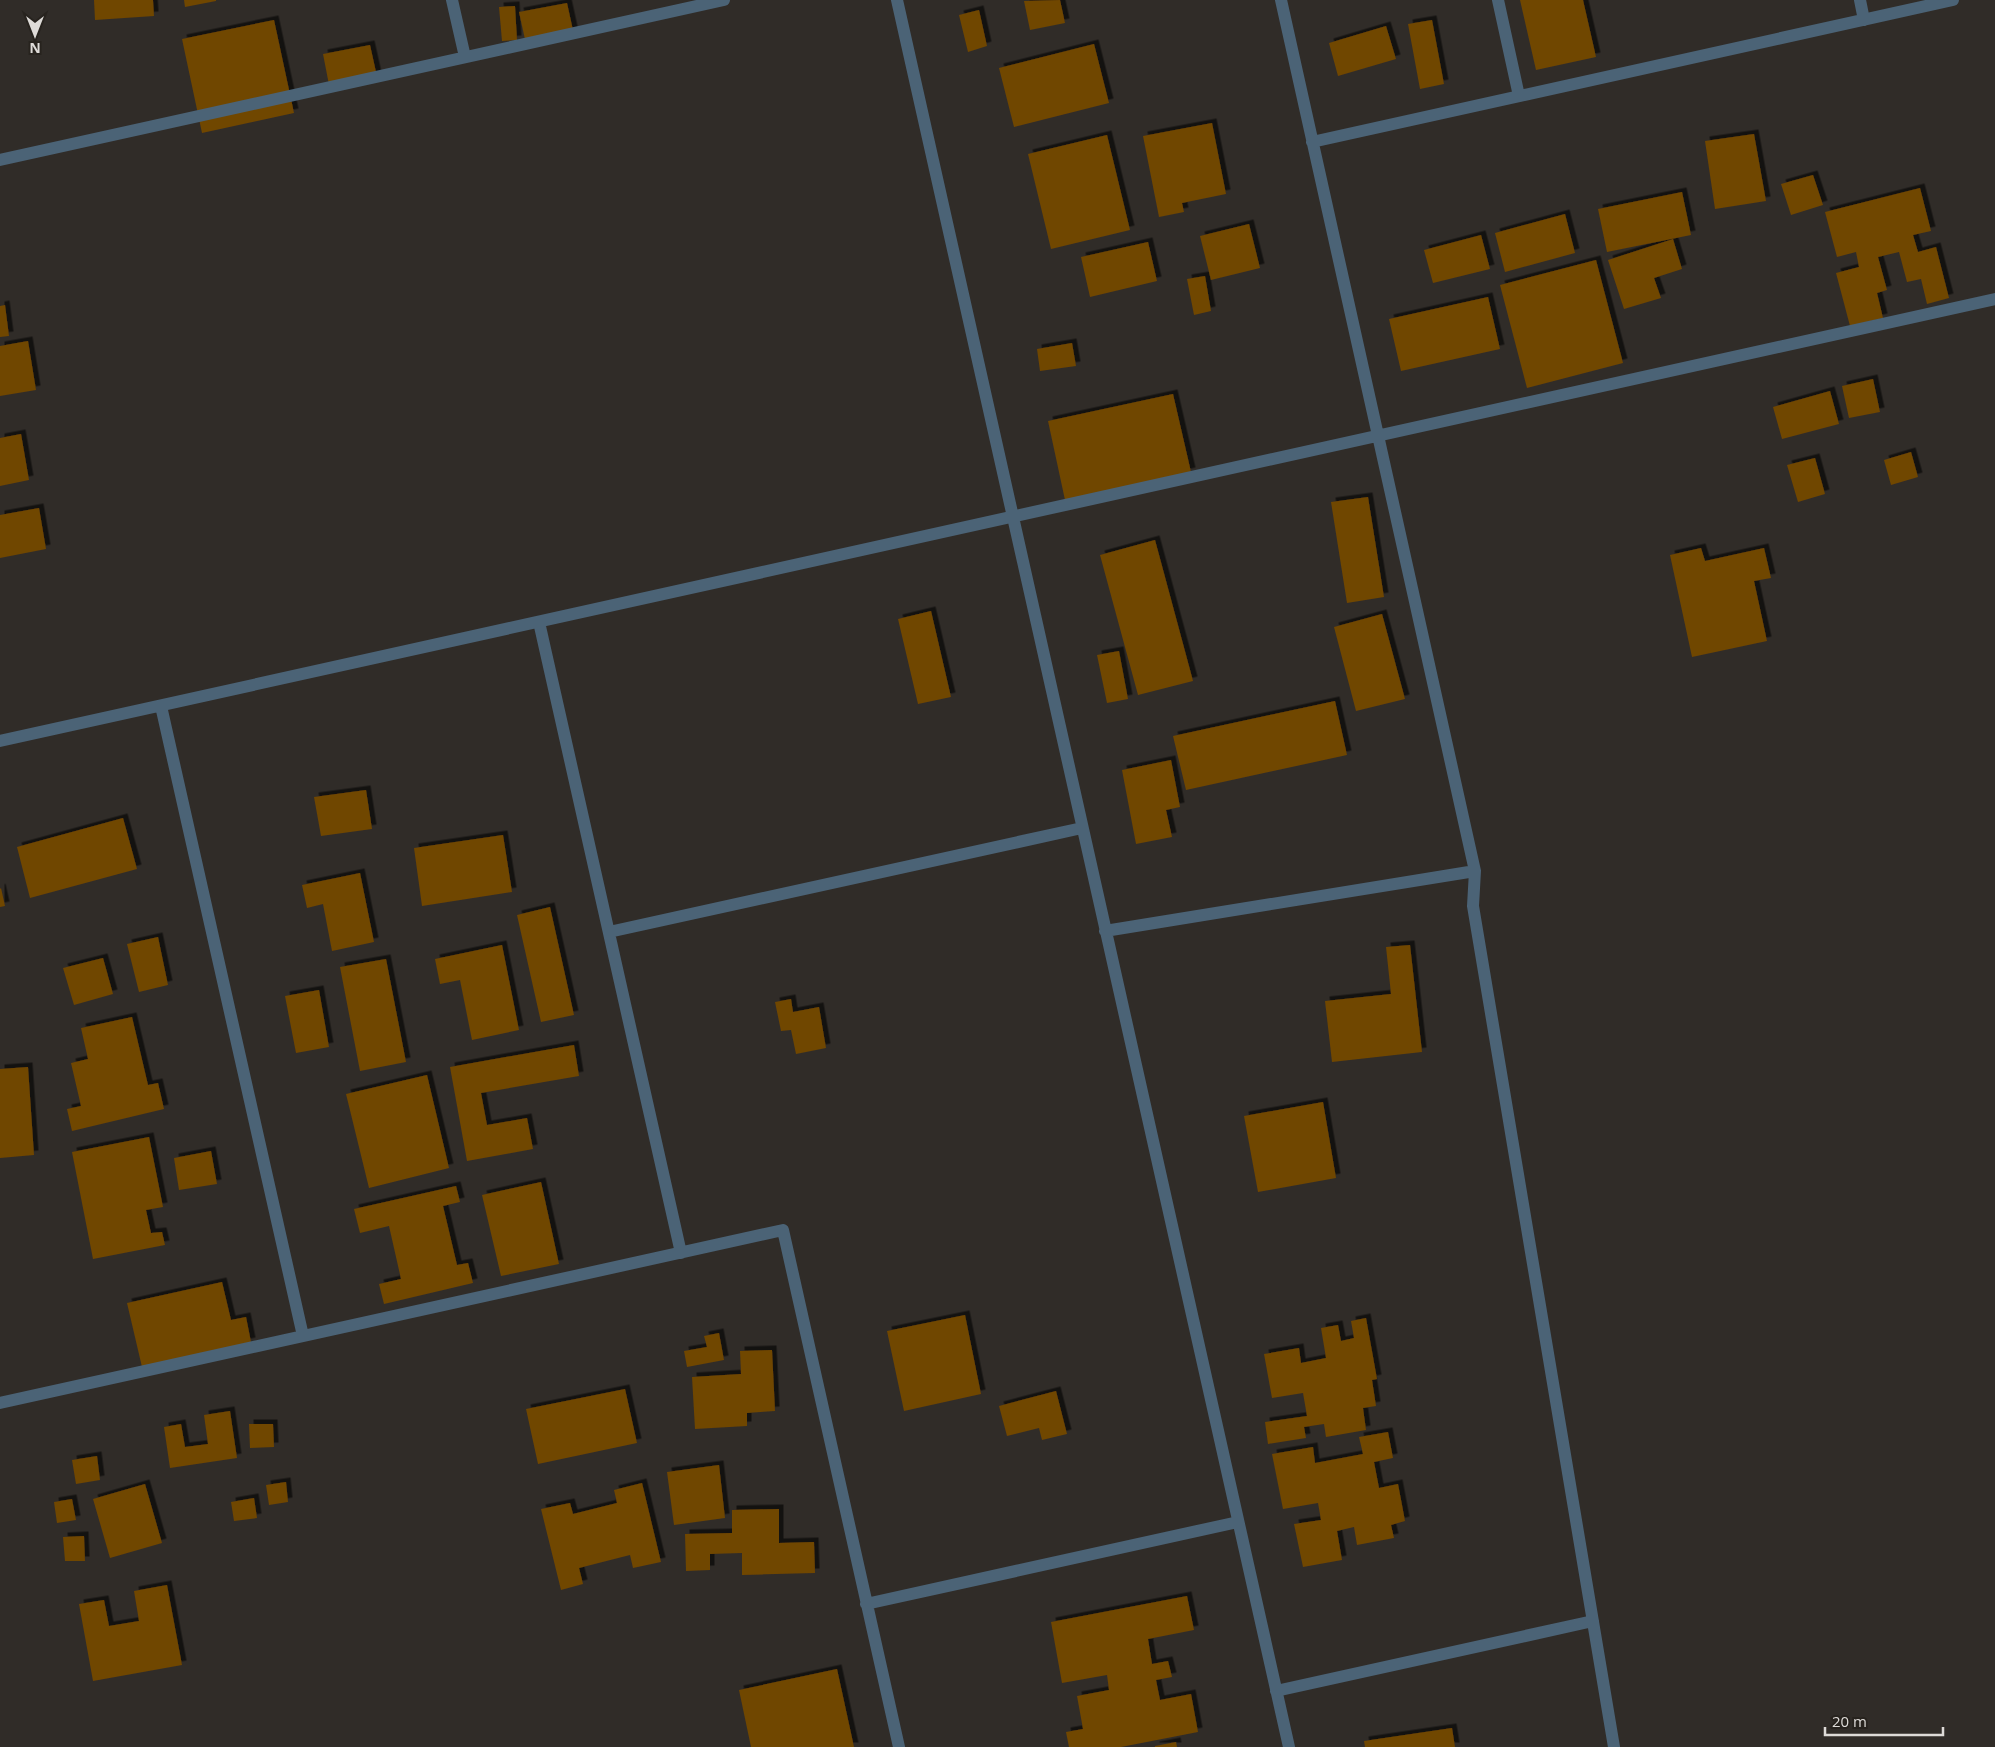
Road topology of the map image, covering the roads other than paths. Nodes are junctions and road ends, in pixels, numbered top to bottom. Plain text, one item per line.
1 (452, 0) edge
2 (724, 0) edge
3 (897, 0) edge
4 (1280, 0) edge
5 (1498, 0) edge
6 (1860, 0) edge
7 (1953, 0) edge
8 (1864, 20) junction
9 (465, 57) junction
10 (1519, 96) junction
11 (1312, 142) junction
12 (0, 160) edge
13 (1995, 299) edge
14 (1378, 436) junction
15 (1013, 517) junction
16 (539, 622) junction
17 (162, 706) junction
18 (0, 742) edge
19 (1082, 828) junction
20 (1475, 870) junction
21 (1105, 930) junction
22 (608, 932) junction
23 (680, 1253) junction
24 (303, 1336) junction
25 (0, 1404) edge
26 (1238, 1522) junction
27 (866, 1604) junction
28 (1593, 1620) junction
29 (1276, 1691) junction
30 (898, 1747) edge
31 (1288, 1747) edge
32 (1614, 1747) edge

1 - 9 street
2 - 9 street
3 - 15 street
4 - 11 street
5 - 10 street
6 - 8 street
7 - 8 street
8 - 10 street
9 - 12 street
10 - 11 street
11 - 14 street
13 - 14 street
14 - 15 street
14 - 20 street
15 - 16 street
15 - 19 street
16 - 17 street
16 - 22 street
17 - 18 street
17 - 24 street
19 - 21 street
19 - 22 street
20 - 21 street
20 - 28 street
21 - 26 street
22 - 23 street
23 - 24 street
23 - 27 street
24 - 25 street
26 - 27 street
26 - 29 street
27 - 30 street
28 - 29 street
28 - 32 street
29 - 31 street

